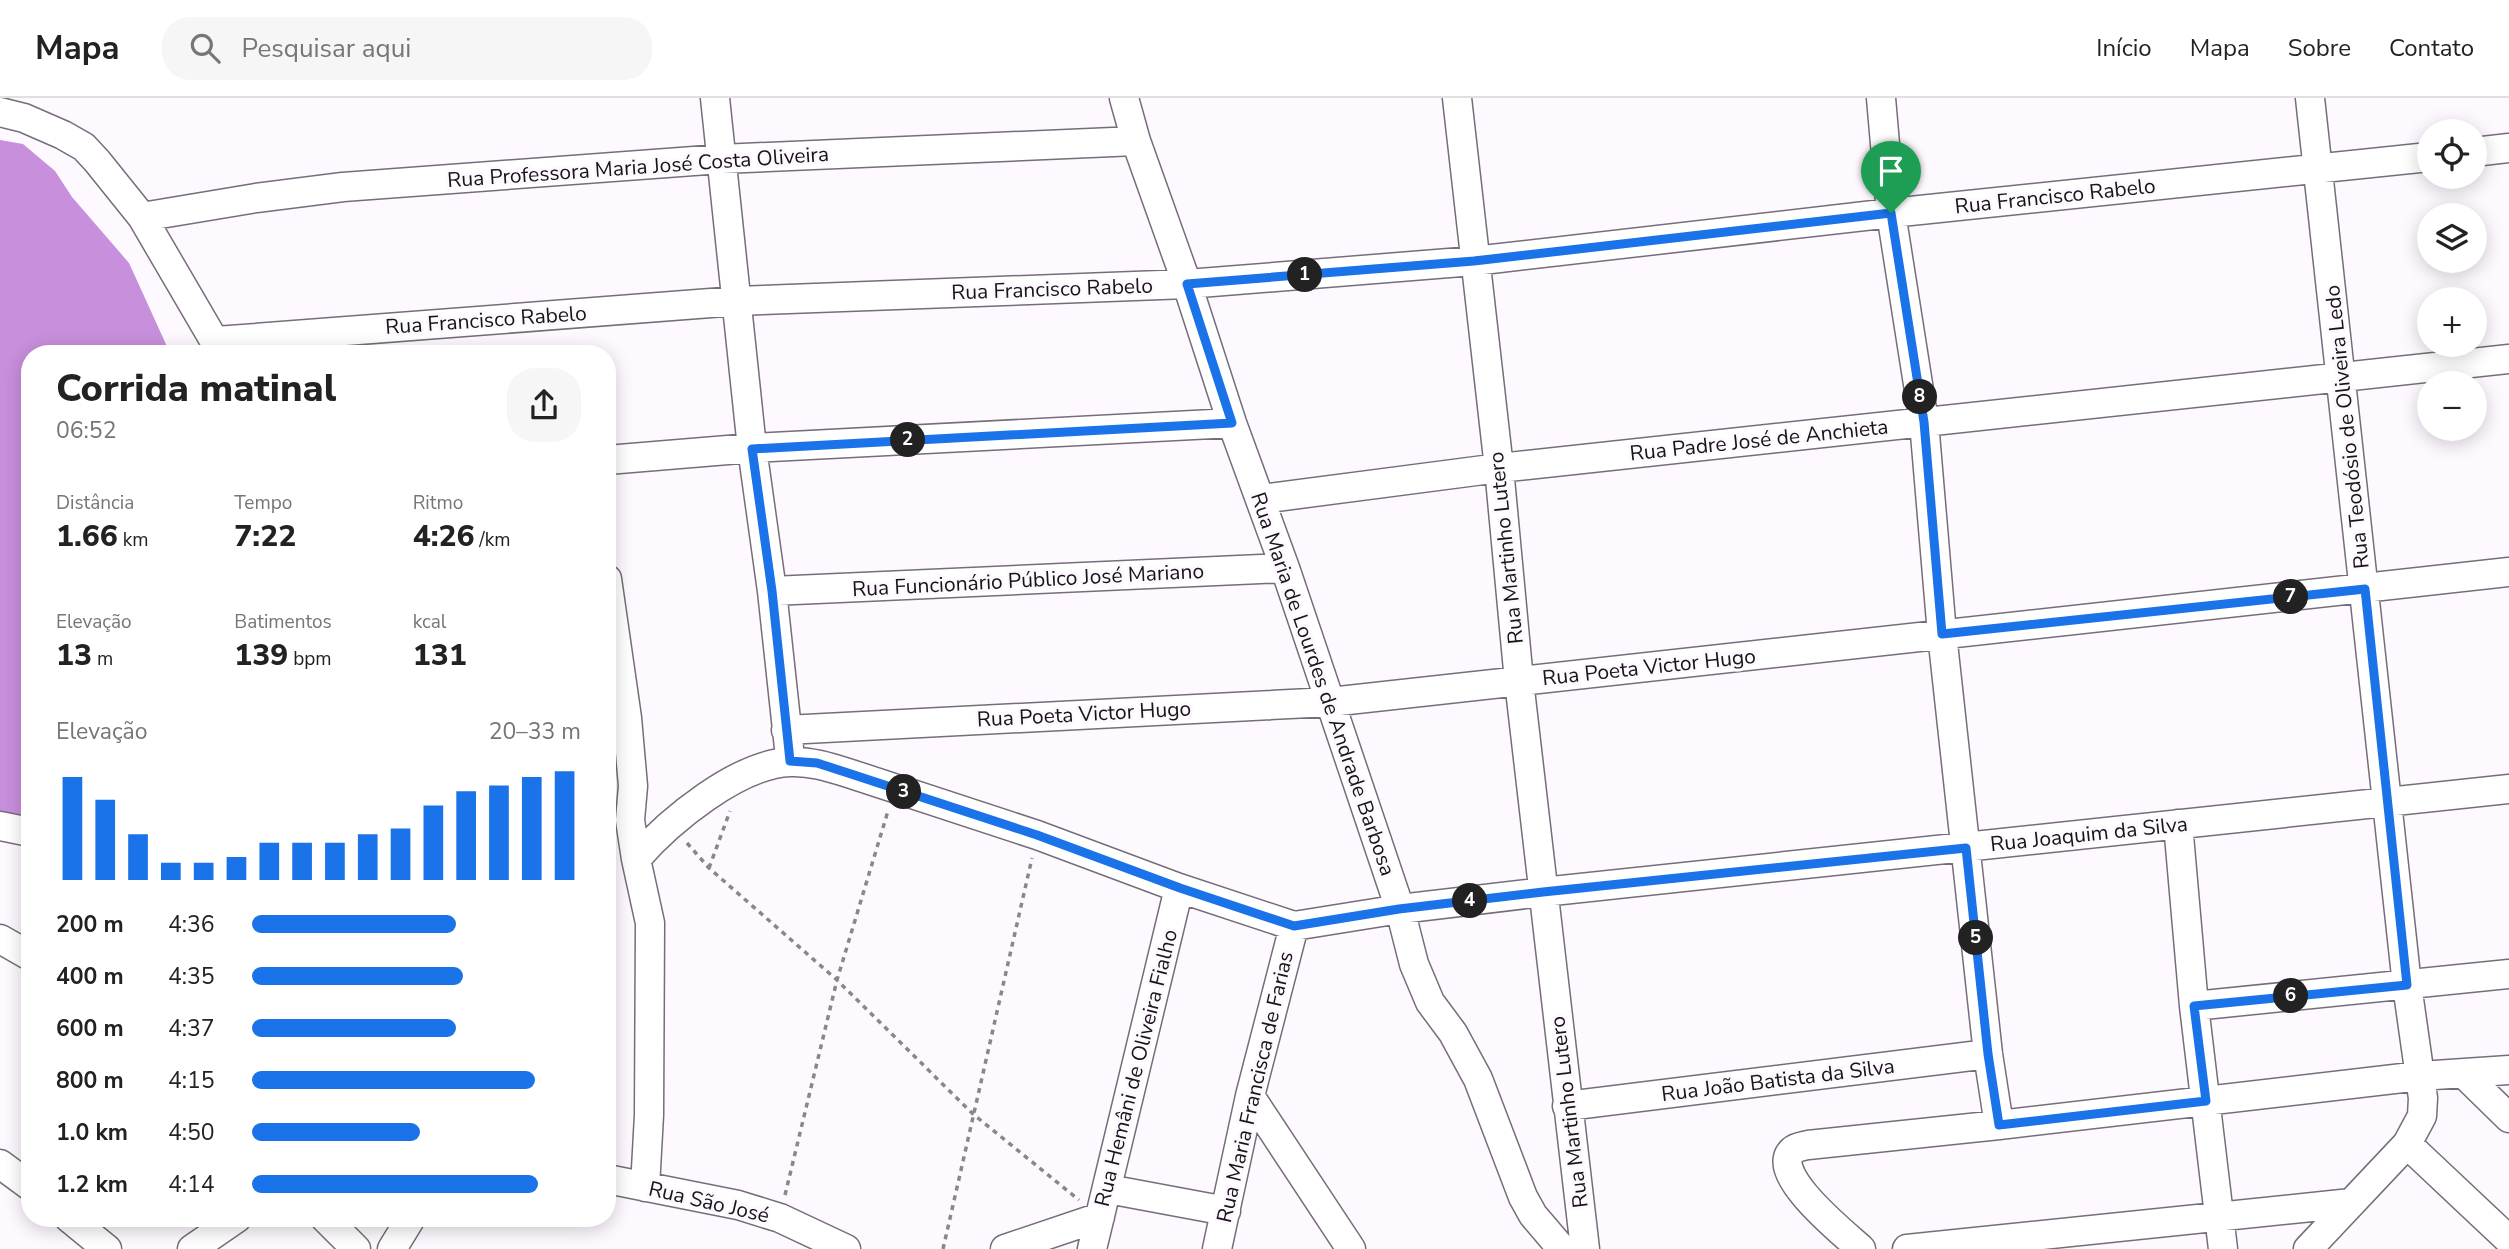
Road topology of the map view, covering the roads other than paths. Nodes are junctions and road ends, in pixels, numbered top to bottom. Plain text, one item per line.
1 (715, 98) edge
2 (1124, 98) edge
3 (1457, 98) edge
4 (1881, 98) edge
5 (2310, 98) edge
6 (0, 112) edge
7 (1136, 141) junction
8 (2509, 148) edge
9 (2487, 151) edge
10 (2417, 158) edge
11 (721, 159) junction
12 (2319, 169) junction
13 (1891, 213) junction
14 (142, 217) junction
15 (1474, 261) junction
16 (1187, 284) junction
17 (737, 301) junction
18 (218, 345) edge
19 (242, 345) edge
20 (2509, 359) edge
21 (2342, 378) junction
22 (1924, 422) junction
23 (1232, 423) junction
24 (752, 449) junction
25 (616, 459) edge
26 (1499, 468) junction
27 (1261, 499) junction
28 (1285, 568) junction
29 (2509, 572) edge
30 (2365, 589) junction
31 (772, 591) junction
32 (1942, 634) junction
33 (616, 642) edge
34 (1520, 681) junction
35 (1330, 702) junction
36 (786, 730) junction
37 (790, 761) junction
38 (2509, 789) edge
39 (2387, 803) junction
40 (2178, 824) junction
41 (0, 826) edge
42 (21, 830) edge
43 (1966, 848) junction
44 (636, 859) junction
45 (1180, 888) junction
46 (1543, 892) junction
47 (1399, 909) junction
48 (1294, 926) junction
49 (0, 939) edge
50 (21, 951) edge
51 (2509, 974) edge
52 (2407, 985) junction
53 (2194, 1006) junction
54 (1988, 1054) junction
55 (2507, 1072) edge
56 (2464, 1074) junction
57 (2420, 1076) junction
58 (1250, 1096) junction
59 (2206, 1101) junction
60 (1567, 1106) junction
61 (2509, 1118) edge
62 (1999, 1125) junction
63 (2411, 1137) junction
64 (0, 1164) edge
65 (21, 1179) edge
66 (616, 1181) edge
67 (645, 1187) junction
68 (1108, 1189) junction
69 (2351, 1203) junction
70 (1226, 1211) junction
71 (1100, 1217) junction
72 (2219, 1218) junction
73 (80, 1227) edge
74 (224, 1227) edge
75 (334, 1227) edge
76 (405, 1227) edge
77 (2509, 1240) edge
78 (107, 1249) edge
79 (192, 1249) edge
80 (356, 1249) edge
81 (392, 1249) edge
82 (846, 1249) edge
83 (1005, 1249) edge
84 (1092, 1249) edge
85 (1217, 1249) edge
86 (1350, 1249) edge
87 (1562, 1249) edge
88 (1585, 1249) edge
89 (1861, 1249) edge
90 (1907, 1249) edge
91 (2223, 1249) edge
92 (2308, 1249) edge

1 - 11 street
2 - 7 street, Rua Maria de Lourdes de Andrade Barbosa
3 - 15 street, Rua Martinho Lutero
4 - 13 street
5 - 12 street, Rua Teodósio de Oliveira Ledo
6 - 14 street
7 - 11 street, Rua Professora Maria José Costa Oliveira
7 - 16 street, Rua Maria de Lourdes de Andrade Barbosa
8 - 9 street
10 - 12 street, Rua Francisco Rabelo
11 - 14 street, Rua Professora Maria José Costa Oliveira
11 - 17 street
12 - 13 street, Rua Francisco Rabelo
12 - 21 street, Rua Teodósio de Oliveira Ledo
13 - 15 street, Rua Francisco Rabelo
13 - 22 street
14 - 18 street
15 - 16 street, Rua Francisco Rabelo
15 - 26 street, Rua Martinho Lutero
16 - 17 street, Rua Francisco Rabelo
16 - 23 street, Rua Maria de Lourdes de Andrade Barbosa
17 - 19 street, Rua Francisco Rabelo
17 - 24 street
20 - 21 street, Rua Padre José de Anchieta
21 - 22 street, Rua Padre José de Anchieta
21 - 30 street, Rua Teodósio de Oliveira Ledo
22 - 26 street, Rua Padre José de Anchieta
22 - 32 street
23 - 24 street
23 - 27 street, Rua Maria de Lourdes de Andrade Barbosa
24 - 25 street
24 - 31 street
26 - 27 street, Rua Padre José de Anchieta
26 - 34 street, Rua Martinho Lutero
27 - 28 street, Rua Maria de Lourdes de Andrade Barbosa
28 - 31 street, Rua Funcionário Público José Mariano
28 - 35 street, Rua Maria de Lourdes de Andrade Barbosa
29 - 30 street, Rua Poeta Victor Hugo
30 - 32 street, Rua Poeta Victor Hugo
30 - 39 street, Rua Teodósio de Oliveira Ledo
31 - 36 street
32 - 34 street, Rua Poeta Victor Hugo
32 - 43 street
33 - 44 street
34 - 35 street, Rua Poeta Victor Hugo
34 - 46 street, Rua Martinho Lutero
35 - 36 street, Rua Poeta Victor Hugo
35 - 47 street, Rua Maria de Lourdes de Andrade Barbosa
36 - 37 street
37 - 44 street
37 - 45 street
38 - 39 street, Rua Joaquim da Silva
39 - 40 street, Rua Joaquim da Silva
39 - 52 street, Rua Teodósio de Oliveira Ledo
40 - 43 street, Rua Joaquim da Silva
40 - 53 street
41 - 42 street
43 - 46 street, Rua Joaquim da Silva
43 - 54 street
44 - 67 street
45 - 48 street
45 - 68 street, Rua Hemâni de Oliveira Fialho
46 - 47 street, Rua Joaquim da Silva
46 - 60 street, Rua Martinho Lutero
47 - 48 street, Rua Joaquim da Silva
47 - 87 street, Rua Maria de Lourdes de Andrade Barbosa
48 - 58 street, Rua Maria Francisca de Farias
49 - 50 street
51 - 52 street
52 - 53 street
52 - 57 street, Rua Teodósio de Oliveira Ledo
53 - 59 street
54 - 60 street, Rua João Batista da Silva
54 - 62 street
55 - 56 street
56 - 57 street
56 - 61 street
57 - 59 street
57 - 63 street, Rua Teodósio de Oliveira Ledo
58 - 70 street, Rua Maria Francisca de Farias
58 - 86 street
59 - 62 street
59 - 72 street
60 - 88 street, Rua Martinho Lutero
62 - 89 street
63 - 69 street
63 - 77 street
64 - 65 street
66 - 67 street, Rua São José
67 - 82 street, Rua São José
68 - 70 street
68 - 71 street, Rua Hemâni de Oliveira Fialho
69 - 72 street
69 - 92 street
70 - 85 street, Rua Maria Francisca de Farias
71 - 83 street
71 - 84 street, Rua Hemâni de Oliveira Fialho
72 - 90 street
72 - 91 street
73 - 78 street
74 - 79 street
75 - 80 street
76 - 81 street

